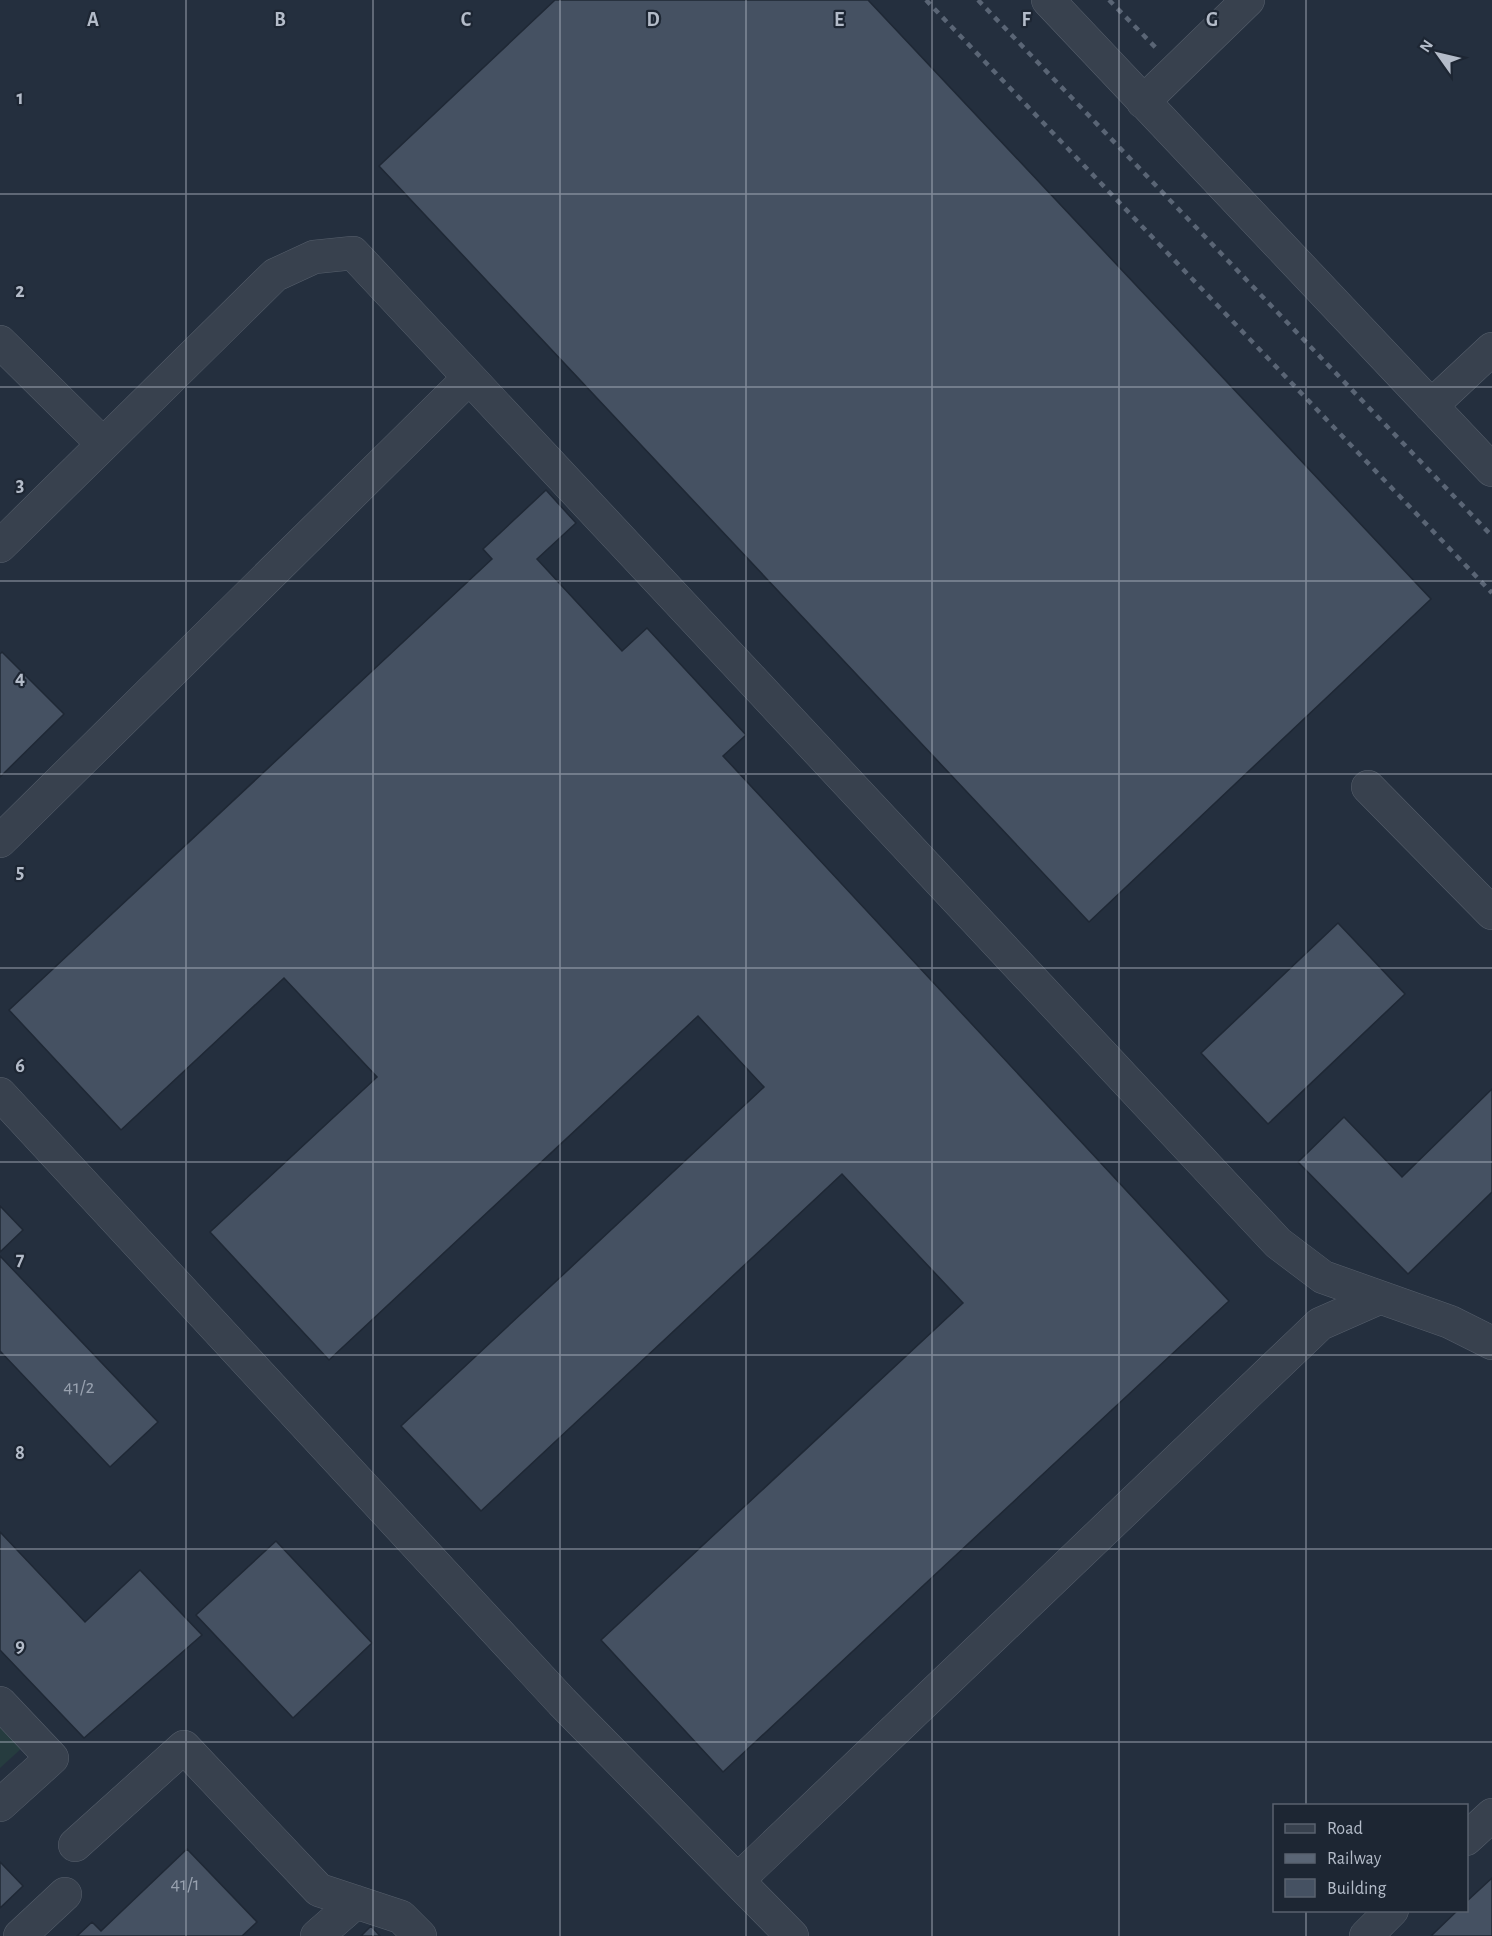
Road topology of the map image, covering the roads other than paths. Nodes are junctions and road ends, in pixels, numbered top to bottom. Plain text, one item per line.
1 (1048, 0) edge
2 (1248, 0) edge
3 (1143, 102) junction
4 (0, 342) edge
5 (1492, 349) edge
6 (470, 378) junction
7 (1431, 406) junction
8 (103, 444) junction
9 (1492, 470) edge
10 (0, 546) edge
11 (1368, 787) dead end
12 (0, 841) edge
13 (1492, 913) edge
14 (0, 1094) edge
15 (1379, 1298) junction
16 (1492, 1343) edge
17 (0, 1703) edge
18 (0, 1805) edge
19 (1492, 1815) edge
20 (1468, 1838) edge
21 (75, 1845) dead end
22 (738, 1881) junction
23 (65, 1894) dead end
24 (356, 1902) junction
25 (1391, 1912) edge
26 (20, 1936) edge
27 (317, 1936) edge
28 (420, 1936) edge
29 (792, 1936) edge
30 (1366, 1936) edge

1 - 3 lane
2 - 3 lane
3 - 7 lane
4 - 8 lane
5 - 7 lane
6 - 8 lane
6 - 12 lane
6 - 15 lane
7 - 9 lane
8 - 10 lane
11 - 13 lane
14 - 22 lane
15 - 16 lane
15 - 22 lane
17 - 18 lane
19 - 20 lane
21 - 24 lane
22 - 29 lane
23 - 26 lane
24 - 27 lane
24 - 28 lane
25 - 30 lane

